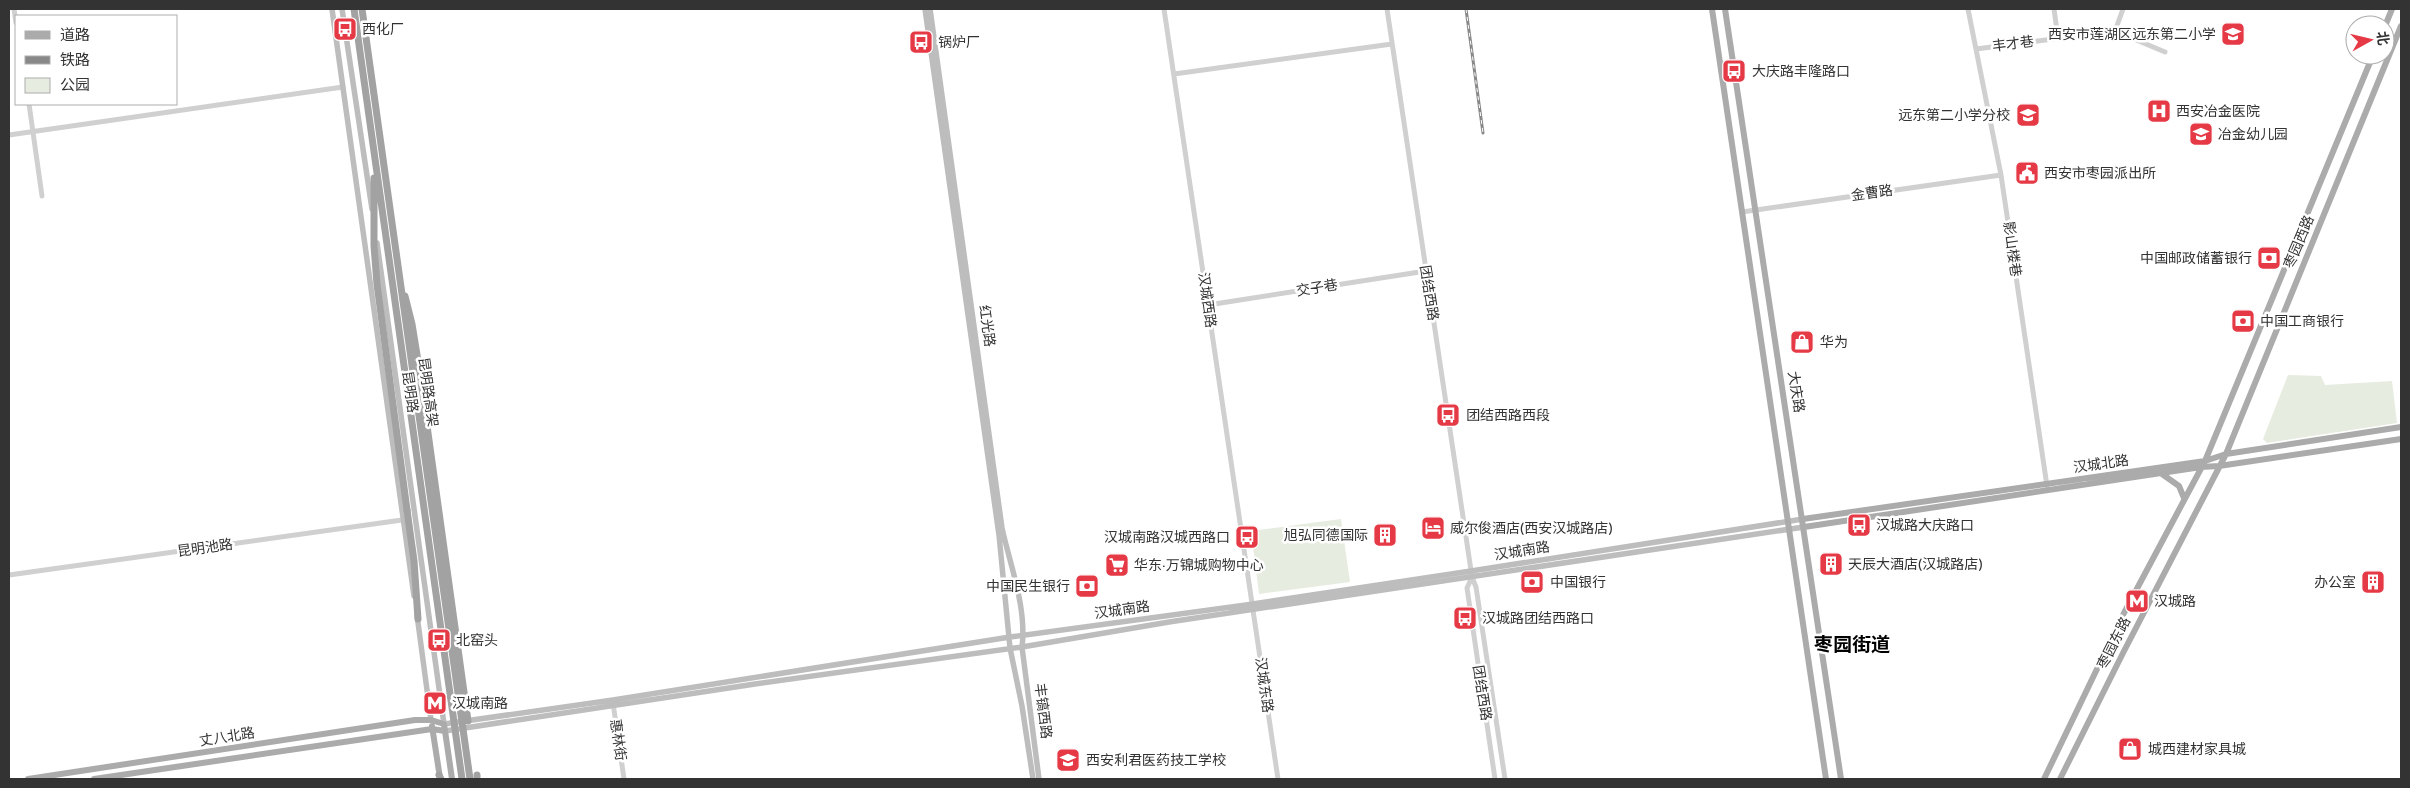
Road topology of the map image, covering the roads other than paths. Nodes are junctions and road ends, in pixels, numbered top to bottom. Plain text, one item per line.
1 (332, 9) edge
2 (342, 9) edge
3 (354, 9) edge
4 (362, 9) edge
5 (925, 9) edge
6 (930, 9) edge
7 (1164, 9) edge
8 (1387, 9) edge
9 (1712, 9) edge
10 (1725, 9) edge
11 (1968, 9) edge
12 (2054, 9) edge
13 (2124, 9) edge
14 (2401, 26) edge
15 (2115, 31) junction
16 (2058, 38) junction
17 (1392, 44) junction
18 (1976, 49) junction
19 (2165, 52) dead end
20 (2369, 65) edge
21 (1174, 74) junction
22 (343, 87) junction
23 (29, 105) edge
24 (33, 130) junction
25 (9, 134) edge
26 (374, 153) junction
27 (2001, 175) junction
28 (42, 196) dead end
29 (1754, 210) junction
30 (1742, 212) junction
31 (1426, 271) junction
32 (400, 278) junction
33 (1208, 305) junction
34 (2401, 427) edge
35 (2401, 439) edge
36 (2226, 454) junction
37 (2203, 464) junction
38 (2219, 466) junction
39 (2161, 473) junction
40 (2047, 488) junction
41 (2184, 498) junction
42 (1803, 519) junction
43 (402, 520) junction
44 (1788, 526) junction
45 (1804, 527) junction
46 (1471, 574) junction
47 (9, 575) edge
48 (1250, 591) joint
49 (1253, 606) junction
50 (418, 619) junction
51 (1023, 635) junction
52 (1010, 637) junction
53 (1022, 647) junction
54 (1010, 648) junction
55 (613, 703) junction
56 (431, 720) junction
57 (468, 721) junction
58 (444, 727) junction
59 (432, 729) junction
60 (440, 778) edge
61 (475, 778) edge
62 (28, 779) edge
63 (94, 779) edge
64 (452, 779) edge
65 (462, 779) edge
66 (624, 779) edge
67 (1033, 779) edge
68 (1039, 779) edge
69 (1278, 779) edge
70 (1495, 779) edge
71 (1505, 779) edge
72 (1826, 779) edge
73 (1841, 779) edge
74 (2044, 779) edge
75 (2060, 779) edge

1 - 22 main road, 昆明路
2 - 58 main road, 昆明路
3 - 26 highway, 昆明路高架, bridge
4 - 32 highway, 昆明路高架, bridge
5 - 52 main road, 红光路
6 - 51 main road, 红光路
7 - 21 street, 汉城西路
8 - 17 street, 团结西路
9 - 30 main road, 大庆路
10 - 29 main road, 大庆路
11 - 18 street, 影山楼巷
12 - 16 street
13 - 15 street
14 - 36 main road, 枣园西路
15 - 16 street, 丰才巷
15 - 19 street, 丰才巷
16 - 18 street, 丰才巷
17 - 21 street
17 - 31 street, 团结西路
18 - 27 street, 影山楼巷
20 - 37 main road, 枣园西路
21 - 33 street, 汉城西路
22 - 24 street
22 - 43 main road, 昆明路
23 - 24 street
24 - 25 street
24 - 28 street
26 - 50 highway, bridge
26 - 65 highway, 昆明路高架, bridge
27 - 29 street, 金曹路
27 - 40 street, 影山楼巷
29 - 30 street, 金曹路
29 - 42 main road, 大庆路
30 - 44 main road, 大庆路
31 - 33 street, 交子巷
31 - 46 street, 团结西路
32 - 57 highway, bridge
32 - 61 highway, 昆明路高架, bridge
33 - 48 street, 汉城西路
34 - 36 main road, 汉城北路
35 - 38 main road, 汉城北路
36 - 37 main road, 汉城北路
36 - 38 main road, 枣园西路
37 - 38 main road, 汉城北路
37 - 39 main road, 汉城北路
37 - 40 main road, 汉城北路
37 - 41 main road, 枣园东路
38 - 75 main road, 枣园东路
39 - 40 main road, 汉城北路
39 - 41 main road
40 - 42 main road, 汉城北路
40 - 45 main road, 汉城北路
41 - 74 main road, 枣园东路
42 - 44 main road, 汉城南路
42 - 45 main road, 大庆路
43 - 47 street, 昆明池路
43 - 50 main road, 昆明路
44 - 45 main road, 汉城南路
44 - 46 main road, 汉城南路
44 - 72 main road, 大庆路
45 - 73 main road, 大庆路
46 - 49 main road, 汉城南路
46 - 70 street, 团结西路
46 - 71 street, 团结西路
48 - 49 street, 汉城东路
49 - 51 main road, 汉城南路
49 - 53 main road, 汉城南路
49 - 69 street, 汉城东路
50 - 56 main road, 昆明路
51 - 52 main road, 汉城南路
51 - 53 main road, 红光路
52 - 54 main road, 红光路
52 - 55 main road, 汉城南路
53 - 54 main road, 汉城南路
53 - 68 main road, 丰镐西路
54 - 55 main road, 汉城南路
54 - 67 main road, 丰镐西路
55 - 57 main road, 汉城南路
55 - 58 main road, 汉城南路
55 - 66 street, 惠林街
56 - 58 main road
56 - 59 main road, 昆明路
56 - 62 main road, 丈八北路
57 - 58 main road, 汉城南路
58 - 59 main road, 丈八北路
58 - 64 main road, 昆明路
59 - 60 main road, 昆明路
59 - 63 main road, 丈八北路

